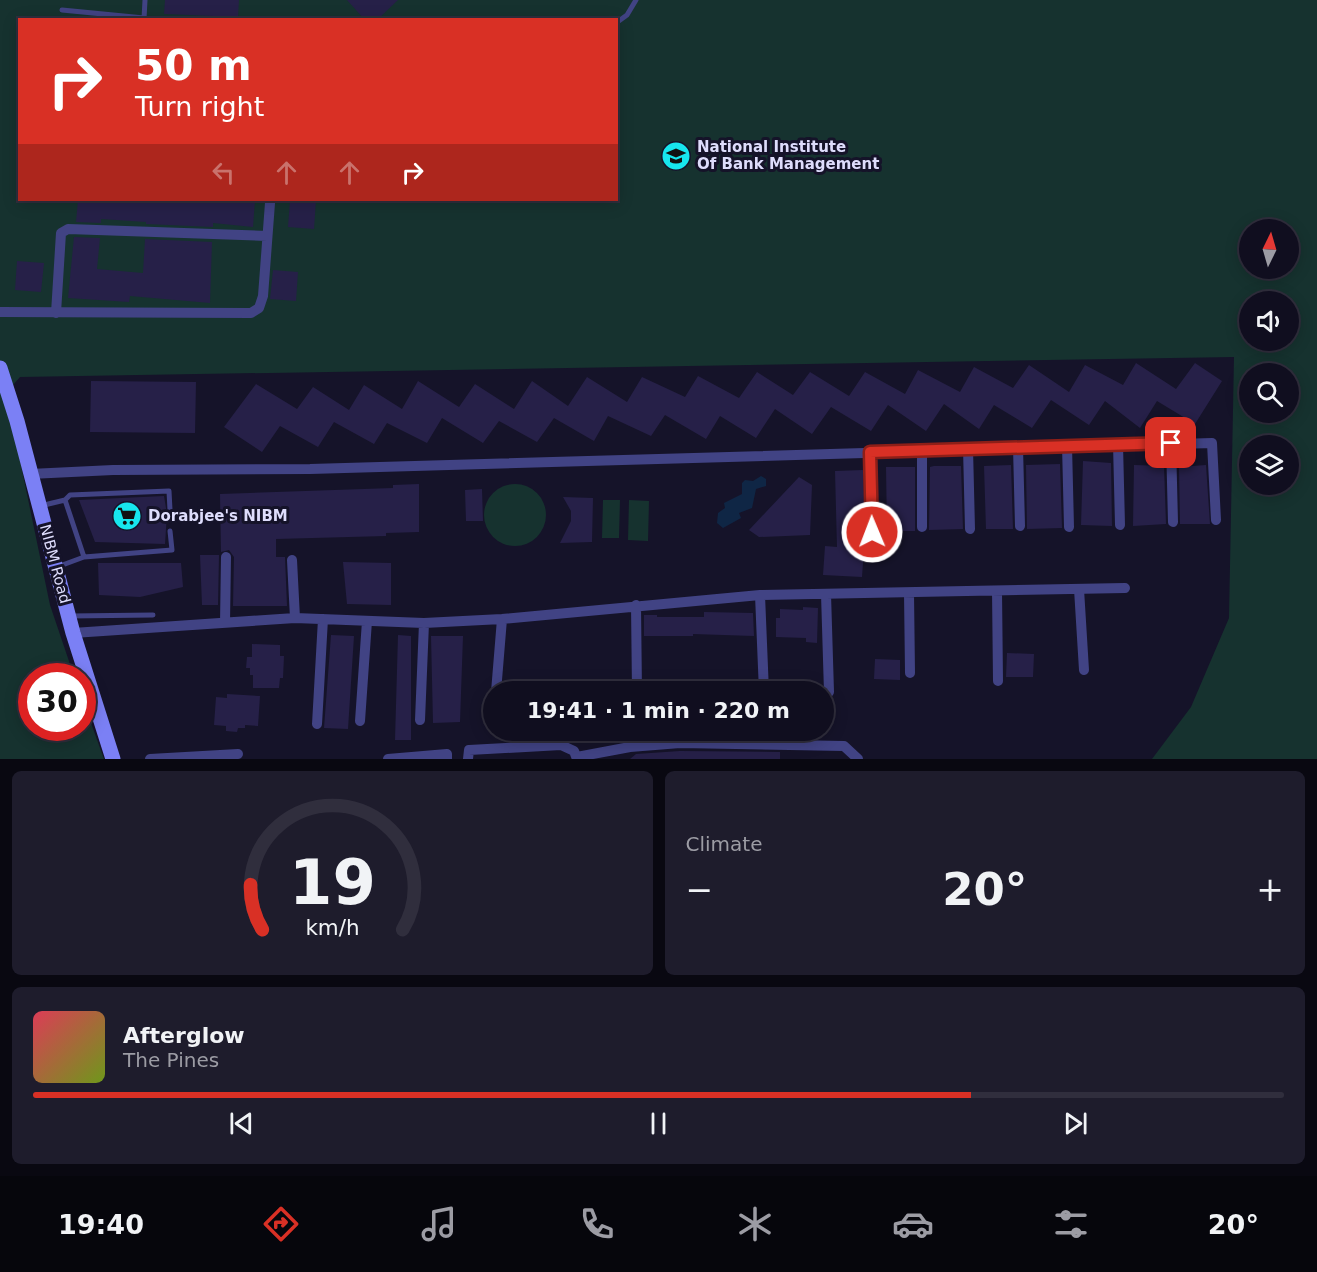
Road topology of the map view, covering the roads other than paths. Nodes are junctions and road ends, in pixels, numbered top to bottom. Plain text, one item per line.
1 (145, 0) edge
2 (636, 0) edge
3 (62, 10) dead end
4 (135, 18) edge
5 (144, 18) edge
6 (618, 22) edge
7 (270, 203) dead end
8 (267, 236) junction
9 (0, 312) edge
10 (56, 313) junction
11 (0, 368) edge
12 (1171, 443) junction
13 (1118, 444) junction
14 (1067, 445) junction
15 (1018, 447) junction
16 (968, 448) junction
17 (922, 450) junction
18 (870, 452) junction
19 (30, 474) junction
20 (65, 500) junction
21 (39, 506) junction
22 (170, 510) dead end
23 (1216, 520) dead end
24 (1173, 522) dead end
25 (1120, 525) dead end
26 (1020, 526) dead end
27 (922, 527) dead end
28 (1069, 527) dead end
29 (969, 529) dead end
30 (170, 531) dead end
31 (872, 532) dead end
32 (84, 557) junction
33 (226, 557) dead end
34 (292, 560) dead end
35 (56, 567) junction
36 (1125, 588) dead end
37 (1079, 589) junction
38 (997, 591) junction
39 (909, 593) junction
40 (826, 594) junction
41 (760, 595) junction
42 (636, 605) junction
43 (153, 615) dead end
44 (69, 616) junction
45 (295, 618) junction
46 (323, 619) junction
47 (502, 619) junction
48 (367, 621) junction
49 (225, 623) junction
50 (424, 623) junction
51 (73, 633) junction
52 (1084, 670) dead end
53 (910, 673) dead end
54 (497, 681) edge
55 (637, 681) edge
56 (764, 681) edge
57 (829, 681) edge
58 (998, 681) dead end
59 (420, 720) dead end
60 (360, 721) dead end
61 (317, 724) dead end
62 (238, 754) dead end
63 (577, 758) edge
64 (113, 759) edge
65 (150, 759) edge
66 (388, 759) edge
67 (447, 759) edge
68 (468, 759) edge
69 (858, 759) edge

1 - 5 lane
2 - 6 lane
3 - 4 lane
7 - 8 street
8 - 10 street
8 - 10 street
9 - 10 street
11 - 19 main road, NIBM Road
12 - 13 street
12 - 23 street
12 - 24 street
13 - 14 street
13 - 25 street
14 - 15 street
14 - 28 street
15 - 16 street
15 - 26 street
16 - 17 street
16 - 29 street
17 - 18 street
17 - 27 street
18 - 19 street
18 - 31 street
19 - 21 main road, NIBM Road
20 - 21 lane
20 - 22 lane
20 - 32 lane
21 - 35 main road, NIBM Road
30 - 32 lane
32 - 35 lane
33 - 49 street
34 - 45 street
35 - 44 main road, NIBM Road
36 - 37 street
37 - 38 street
37 - 52 street
38 - 39 street
38 - 58 street
39 - 40 street
39 - 53 street
40 - 41 street
40 - 57 street
41 - 42 street
41 - 56 street
42 - 47 street
42 - 55 street
43 - 44 lane
44 - 51 main road, NIBM Road
45 - 46 street
45 - 49 street
46 - 48 street
46 - 61 street
47 - 50 street
47 - 54 street
48 - 50 street
48 - 60 street
49 - 51 street
50 - 59 street
51 - 64 main road, NIBM Road
62 - 65 street
63 - 68 street
63 - 69 street
66 - 67 street

